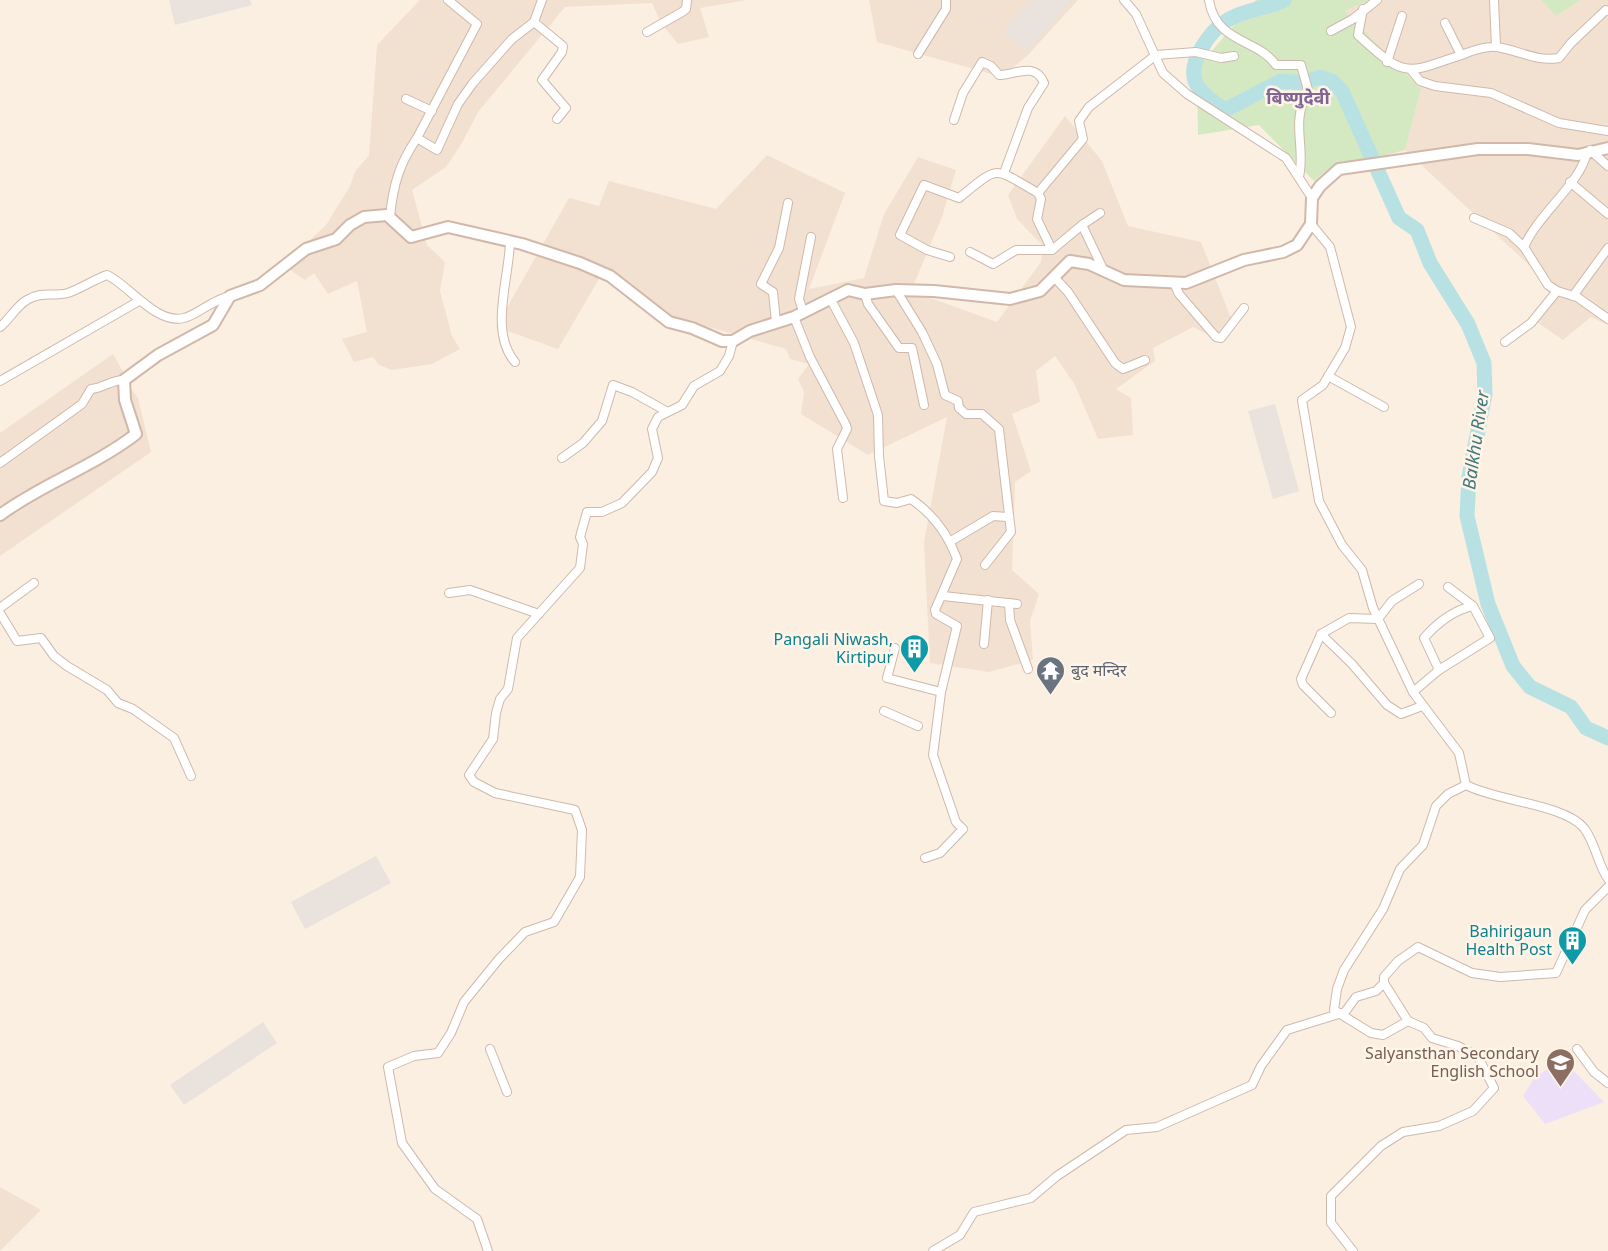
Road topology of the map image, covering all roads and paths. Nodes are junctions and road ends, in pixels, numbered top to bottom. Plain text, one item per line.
1 (448, 0) edge
2 (542, 0) edge
3 (687, 0) edge
4 (946, 0) edge
5 (1124, 0) edge
6 (1209, 0) edge
7 (1377, 0) edge
8 (1494, 0) edge
9 (1363, 9) junction
10 (1608, 11) edge
11 (1402, 16) dead end
12 (534, 22) junction
13 (1445, 23) dead end
14 (1331, 31) dead end
15 (647, 32) dead end
16 (1496, 47) junction
17 (918, 54) dead end
18 (1155, 55) junction
19 (1461, 55) junction
20 (1234, 56) dead end
21 (1388, 62) junction
22 (1412, 71) junction
23 (405, 99) dead end
24 (432, 111) junction
25 (557, 119) dead end
26 (954, 120) dead end
27 (1608, 131) edge
28 (417, 138) junction
29 (1608, 148) edge
30 (1589, 151) junction
31 (1608, 166) edge
32 (1004, 173) junction
33 (1299, 177) junction
34 (1570, 182) junction
35 (1038, 194) junction
36 (1312, 198) junction
37 (788, 202) dead end
38 (1100, 213) dead end
39 (1608, 214) edge
40 (387, 215) junction
41 (1474, 218) dead end
42 (1311, 224) junction
43 (1082, 225) junction
44 (811, 237) dead end
45 (510, 242) junction
46 (1524, 247) junction
47 (1608, 248) edge
48 (1052, 250) junction
49 (970, 252) dead end
50 (950, 257) dead end
51 (1105, 272) junction
52 (1055, 278) junction
53 (1174, 283) junction
54 (896, 290) junction
55 (1557, 291) junction
56 (865, 294) junction
57 (230, 296) junction
58 (1573, 296) junction
59 (830, 298) junction
60 (139, 301) junction
61 (1244, 308) dead end
62 (798, 314) junction
63 (1608, 319) edge
64 (776, 322) junction
65 (0, 327) edge
66 (733, 341) junction
67 (1505, 342) dead end
68 (1145, 360) dead end
69 (515, 362) dead end
70 (1328, 376) junction
71 (124, 380) junction
72 (0, 381) edge
73 (924, 405) dead end
74 (1384, 407) dead end
75 (666, 411) junction
76 (562, 458) dead end
77 (0, 463) edge
78 (843, 498) dead end
79 (0, 515) edge
80 (1007, 517) junction
81 (951, 541) junction
82 (985, 565) dead end
83 (34, 583) dead end
84 (1419, 584) dead end
85 (1448, 587) dead end
86 (449, 593) dead end
87 (943, 596) junction
88 (988, 600) junction
89 (1473, 606) junction
90 (0, 608) edge
91 (0, 613) edge
92 (539, 614) junction
93 (1378, 619) junction
94 (1321, 634) junction
95 (984, 644) dead end
96 (895, 648) dead end
97 (1028, 669) dead end
98 (1439, 670) junction
99 (941, 692) junction
100 (1413, 692) junction
101 (1422, 706) junction
102 (884, 711) dead end
103 (1330, 713) dead end
104 (918, 726) dead end
105 (191, 776) dead end
106 (1466, 785) junction
107 (925, 858) dead end
108 (1608, 879) edge
109 (1608, 887) edge
110 (1384, 983) junction
111 (1339, 1014) junction
112 (1408, 1021) junction
113 (489, 1049) dead end
114 (1577, 1049) dead end
115 (1608, 1083) edge
116 (507, 1092) dead end
117 (488, 1251) edge
118 (933, 1251) edge
119 (1353, 1251) edge

1 - 24 street
2 - 12 street
3 - 15 street
4 - 17 street
5 - 18 street
6 - 33 street
7 - 9 street
8 - 16 street
9 - 14 street
9 - 21 street
10 - 16 street
11 - 21 street
12 - 25 street
12 - 28 street
13 - 19 street
16 - 19 street
18 - 20 street
18 - 33 street
18 - 35 street
19 - 22 street
21 - 22 street
22 - 27 street
23 - 24 street
24 - 28 street
26 - 32 street
28 - 40 street
29 - 30 street
30 - 31 street
30 - 34 street
30 - 36 street
32 - 35 street
32 - 50 street
33 - 36 street
34 - 39 street
34 - 46 street
35 - 48 street
36 - 42 street
37 - 64 street
38 - 43 street
40 - 45 street
40 - 57 street
41 - 46 street
42 - 53 street
42 - 70 street
43 - 48 street
43 - 51 street
44 - 62 street
45 - 66 street
45 - 69 street
46 - 55 street
47 - 58 street
48 - 49 street
51 - 52 street
51 - 53 street
52 - 54 street
52 - 68 street
53 - 61 street
54 - 56 street
54 - 80 street
55 - 58 street
55 - 67 street
56 - 59 street
56 - 73 street
57 - 60 street
57 - 71 street
58 - 63 street
59 - 62 street
59 - 81 street
60 - 65 street
60 - 72 street
62 - 64 street
62 - 78 street
64 - 66 street
66 - 75 street
70 - 74 street
70 - 93 street
71 - 77 street
71 - 79 street
75 - 76 street
75 - 92 street
80 - 81 street
80 - 82 street
81 - 87 street
83 - 90 street
84 - 93 street
85 - 89 street
86 - 92 street
87 - 88 street
87 - 99 street
88 - 95 street
88 - 97 street
89 - 98 street
89 - 98 street
91 - 105 street
92 - 117 street
93 - 94 street
93 - 100 street
94 - 101 street
94 - 103 street
96 - 99 street
98 - 100 street
99 - 107 street
100 - 101 street
101 - 106 street
102 - 104 street
106 - 108 street
106 - 111 street
109 - 110 street
110 - 111 street
110 - 112 street
111 - 112 street
111 - 118 street
112 - 119 street
113 - 116 street
114 - 115 street

